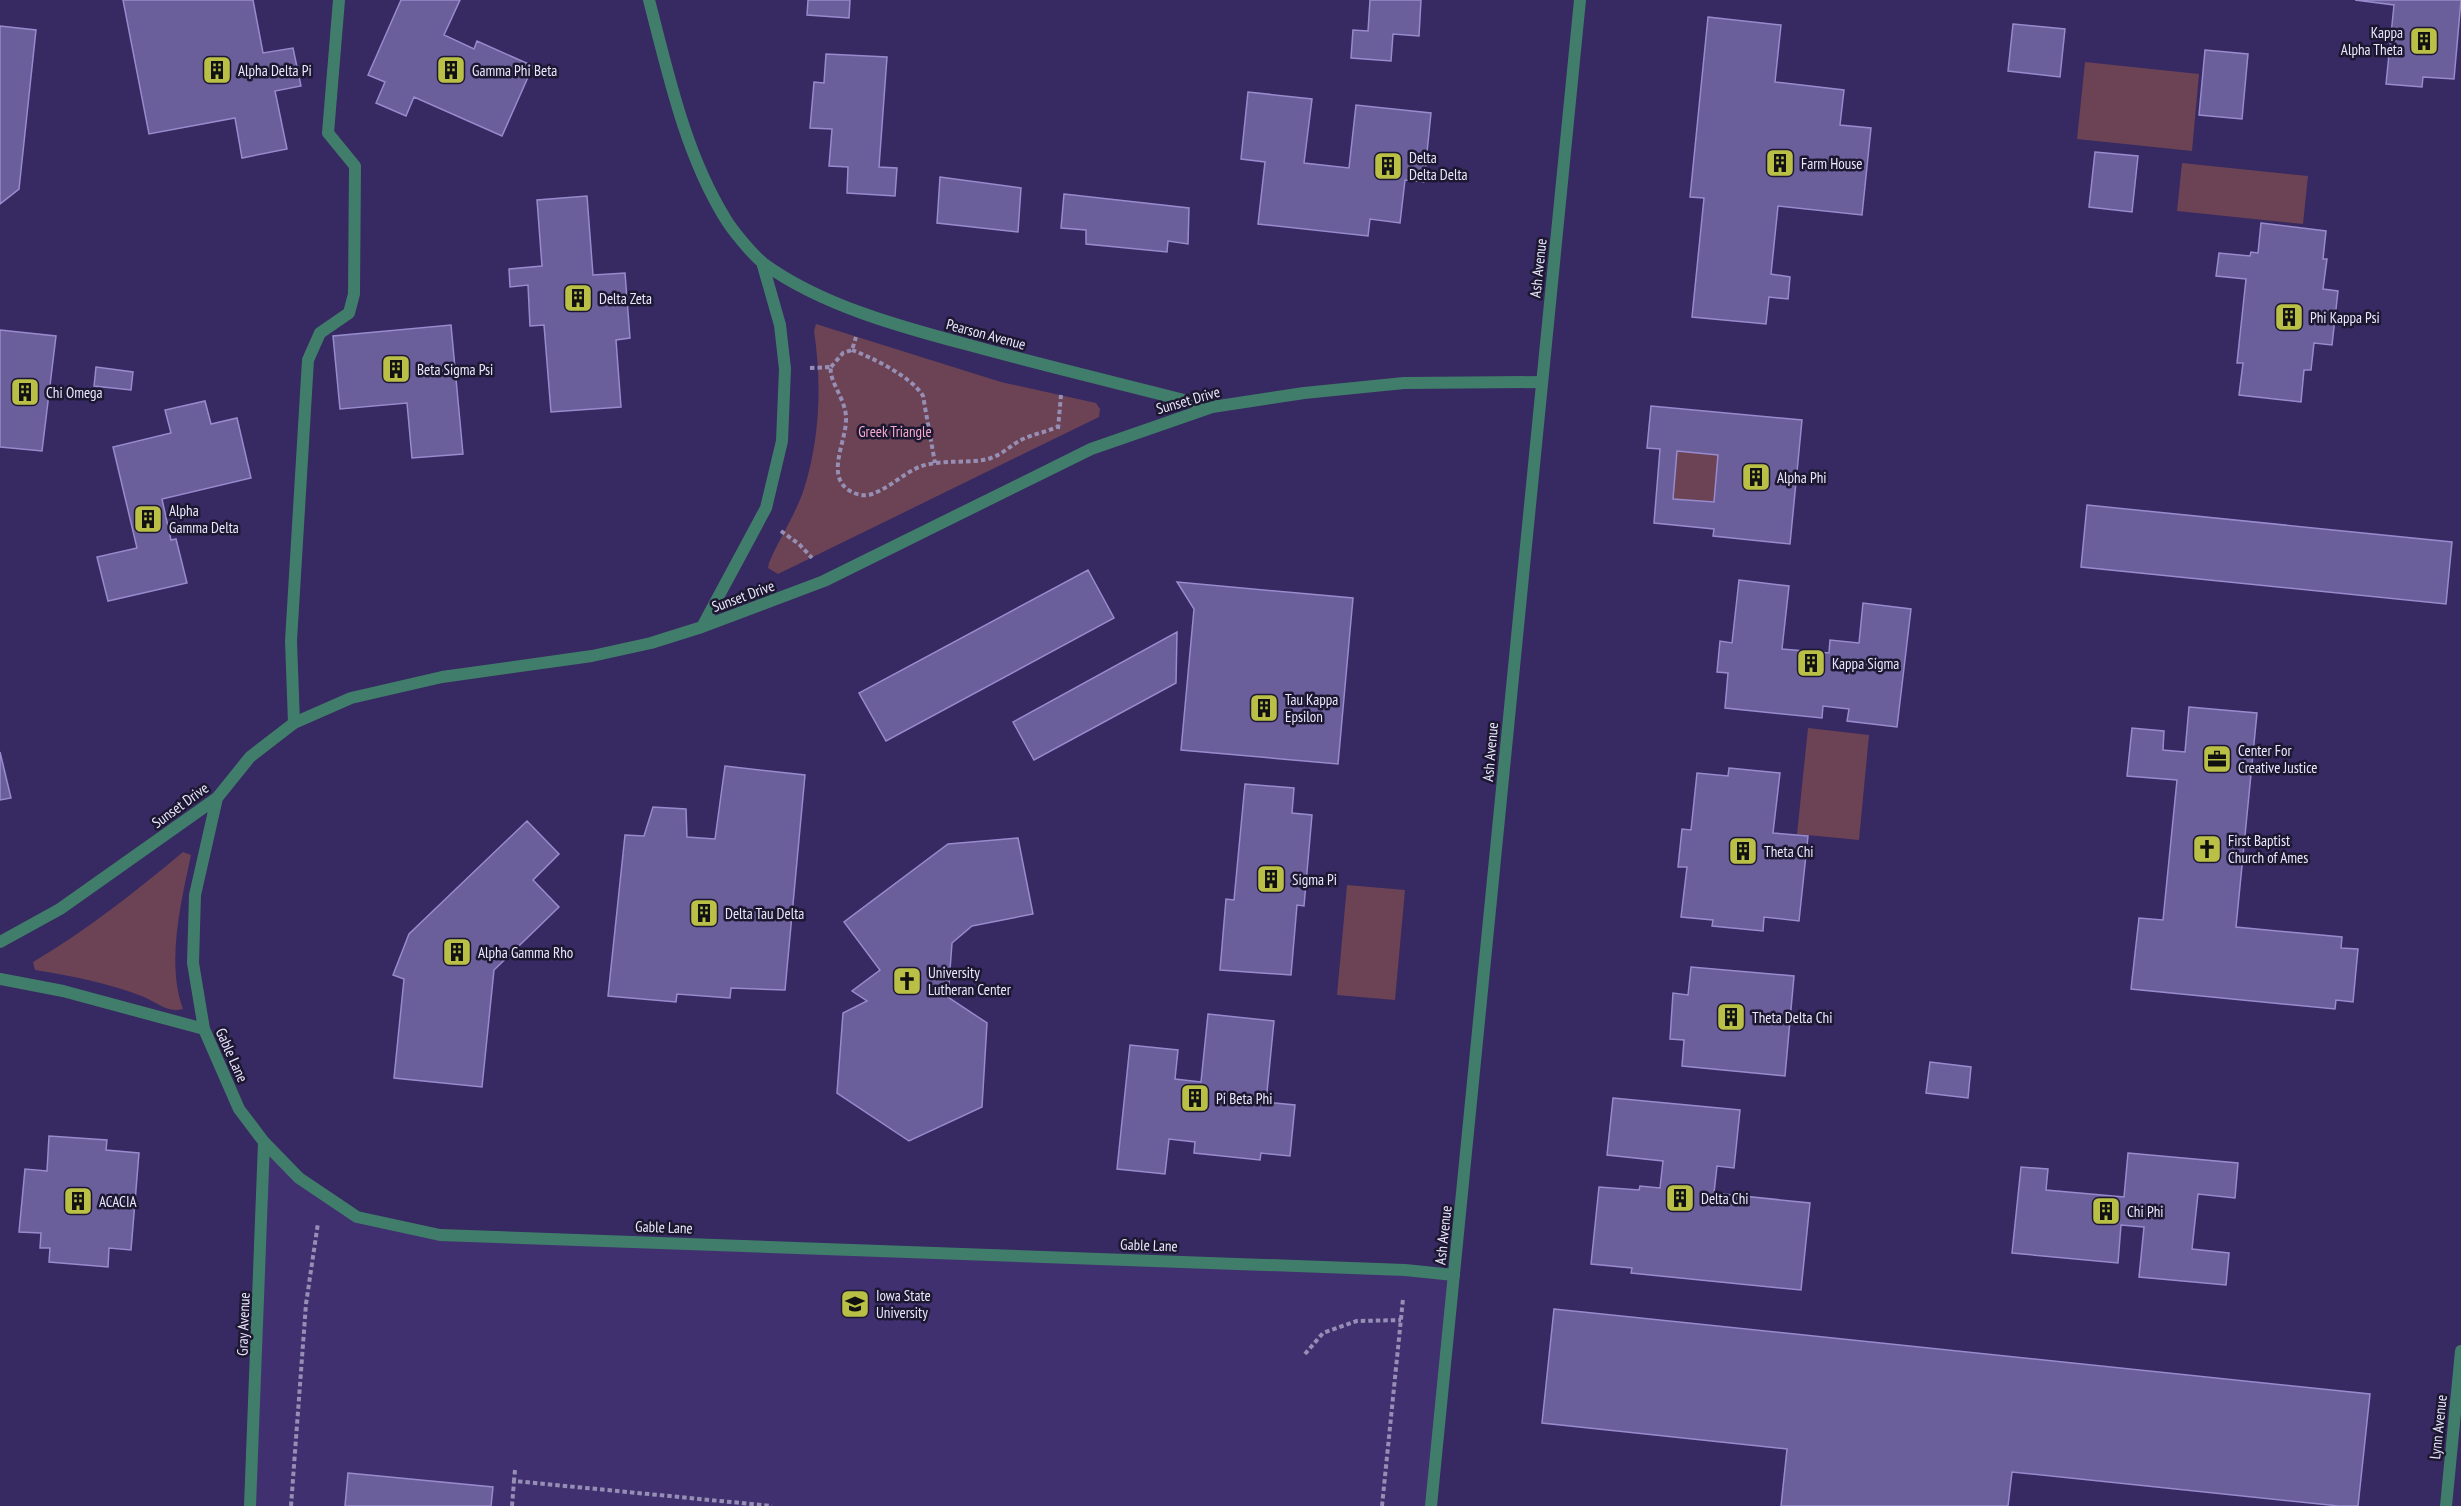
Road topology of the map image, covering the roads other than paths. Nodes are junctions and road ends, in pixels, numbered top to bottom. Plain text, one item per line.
1 (339, 0) edge
2 (649, 0) edge
3 (1580, 0) edge
4 (762, 262) junction
5 (1542, 382) junction
6 (1212, 407) junction
7 (702, 627) junction
8 (294, 723) junction
9 (217, 798) junction
10 (0, 942) edge
11 (0, 979) edge
12 (204, 1029) junction
13 (264, 1142) junction
14 (1454, 1275) junction
15 (2461, 1350) edge
16 (2457, 1432) edge
17 (250, 1506) edge
18 (1431, 1506) edge
19 (2446, 1506) edge

1 - 8 street
2 - 4 street, Pearson Avenue
3 - 5 street, Ash Avenue
4 - 6 street, Pearson Avenue
4 - 7 street, Pearson Avenue
5 - 6 street, Sunset Drive
5 - 14 street, Ash Avenue
6 - 7 street, Sunset Drive
7 - 8 street, Sunset Drive
8 - 9 street, Sunset Drive
9 - 10 street, Sunset Drive
9 - 12 street, Gable Lane
11 - 12 street
12 - 13 street, Gable Lane
13 - 14 street, Gable Lane
13 - 17 street, Gray Avenue
14 - 18 street, Ash Avenue
15 - 16 street, Lynn Avenue
16 - 19 street, Lynn Avenue

